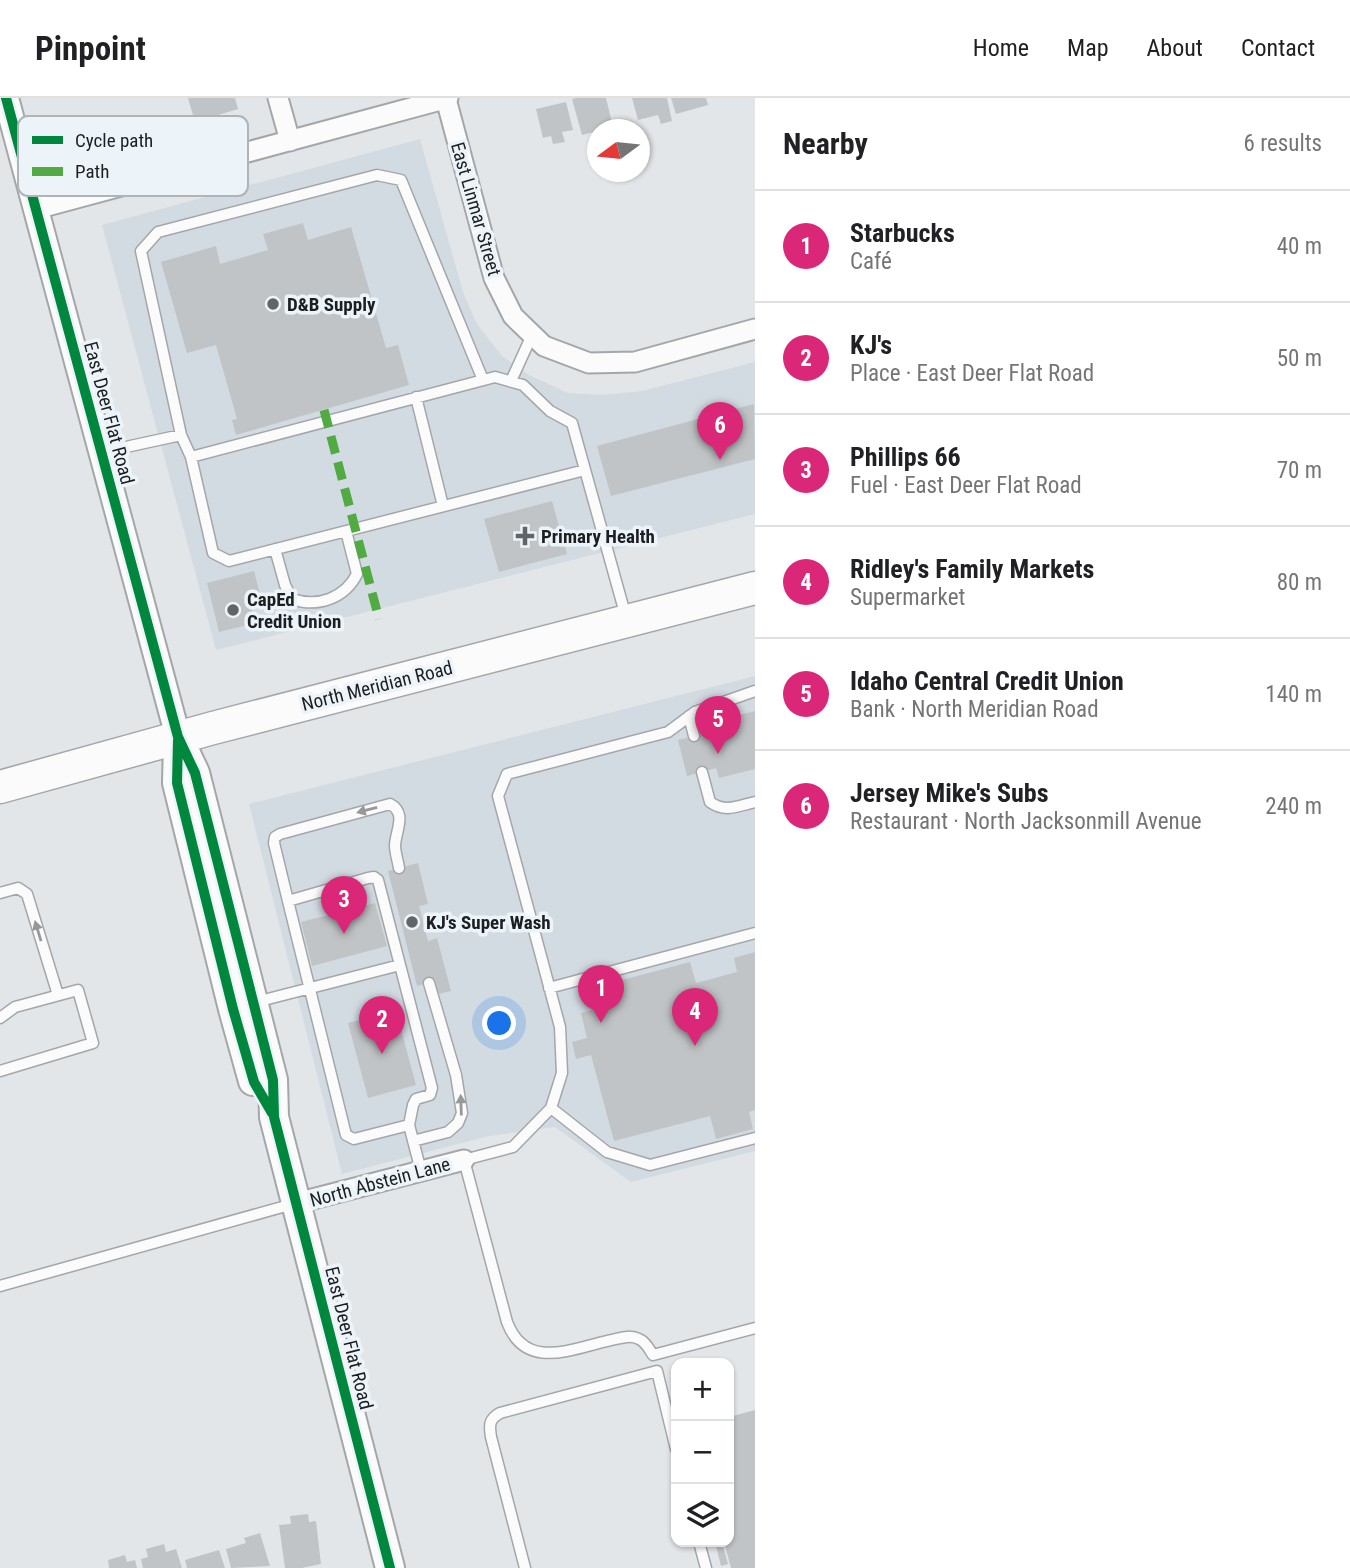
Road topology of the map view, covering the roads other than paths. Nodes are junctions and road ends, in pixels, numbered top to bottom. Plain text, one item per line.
1 (6, 98) edge
2 (278, 98) edge
3 (447, 98) edge
4 (290, 141) junction
5 (18, 142) edge
6 (248, 152) edge
7 (32, 196) edge
8 (85, 196) edge
9 (36, 209) junction
10 (755, 331) edge
11 (538, 340) junction
12 (483, 380) junction
13 (511, 381) junction
14 (416, 397) junction
15 (181, 435) junction
16 (101, 452) junction
17 (191, 457) junction
18 (585, 470) junction
19 (443, 506) junction
20 (346, 531) junction
21 (275, 549) junction
22 (755, 588) edge
23 (627, 621) junction
24 (755, 691) edge
25 (689, 716) junction
26 (694, 736) dead end
27 (178, 737) junction
28 (702, 772) dead end
29 (0, 787) edge
30 (755, 802) edge
31 (399, 868) dead end
32 (0, 894) edge
33 (288, 901) junction
34 (755, 933) edge
35 (400, 965) junction
36 (429, 983) dead end
37 (549, 988) junction
38 (310, 989) junction
39 (58, 995) junction
40 (253, 1003) junction
41 (0, 1018) edge
42 (0, 1071) edge
43 (551, 1108) junction
44 (274, 1116) junction
45 (409, 1125) junction
46 (755, 1138) edge
47 (413, 1142) junction
48 (464, 1160) junction
49 (421, 1171) junction
50 (297, 1203) junction
51 (0, 1286) edge
52 (755, 1328) edge
53 (653, 1355) junction
54 (657, 1371) junction
55 (671, 1428) edge
56 (700, 1547) edge
57 (390, 1568) edge
58 (525, 1568) edge
59 (706, 1568) edge

1 - 5 street, East Deer Flat Road
2 - 4 street
3 - 4 street
3 - 11 street, East Linmar Street
4 - 6 street
7 - 9 street, East Deer Flat Road
8 - 9 street
9 - 16 street, East Deer Flat Road
10 - 11 street
11 - 13 lane
12 - 13 lane
12 - 14 lane
12 - 15 lane
13 - 18 lane
14 - 17 lane
14 - 19 lane
15 - 16 lane
15 - 17 lane
16 - 27 street, East Deer Flat Road
17 - 21 lane
18 - 19 lane
18 - 23 lane
19 - 20 lane
20 - 21 lane
20 - 21 lane
22 - 23 main road, North Meridian Road
23 - 27 main road, North Meridian Road
24 - 25 lane
25 - 26 lane
25 - 37 lane
27 - 29 main road, North Meridian Road
27 - 40 main road, East Deer Flat Road
27 - 44 main road, East Deer Flat Road
28 - 30 lane
31 -> 33 lane
39 -> 32 lane
33 - 35 lane
33 - 38 lane
34 - 37 lane
35 - 38 lane
35 - 45 lane
47 -> 36 lane
37 - 43 lane
38 - 40 lane
38 - 45 lane
39 - 41 lane
39 - 42 lane
40 - 44 main road, East Deer Flat Road
43 - 46 lane
43 - 48 lane
44 - 50 main road, East Deer Flat Road
45 - 47 lane
47 - 49 lane
48 - 49 street, North Abstein Lane
48 - 53 lane
49 - 50 street, North Abstein Lane
50 - 51 lane
50 - 57 main road, East Deer Flat Road
52 - 53 lane
53 - 54 lane
54 - 55 lane
54 - 58 lane
56 - 59 lane

